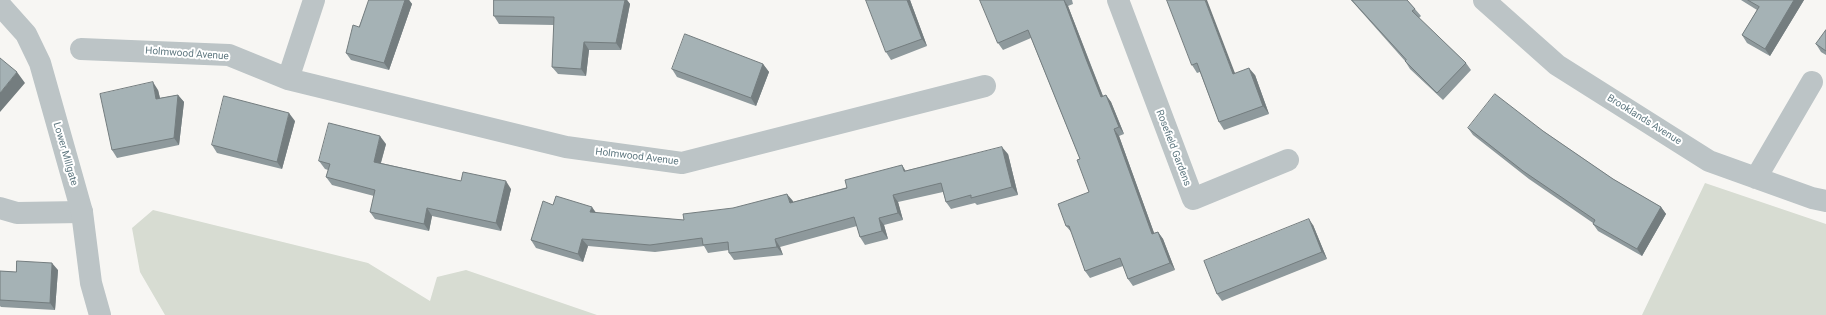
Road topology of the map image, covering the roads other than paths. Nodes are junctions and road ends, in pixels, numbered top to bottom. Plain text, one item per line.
1 (314, 0) edge
2 (1118, 0) edge
3 (1484, 0) edge
4 (3, 4) edge
5 (81, 49) dead end
6 (288, 79) junction
7 (1812, 82) dead end
8 (985, 86) dead end
9 (1288, 160) dead end
10 (1756, 178) junction
11 (1826, 201) edge
12 (0, 208) edge
13 (82, 212) junction
14 (100, 315) edge

1 - 6 street
2 - 9 street, Rosefield Gardens
3 - 10 street, Brooklands Avenue
4 - 13 street, Lower Millgate
5 - 6 street, Holmwood Avenue
6 - 8 street, Holmwood Avenue
7 - 10 street
10 - 11 street, Brooklands Avenue
12 - 13 street
13 - 14 street, Lower Millgate

